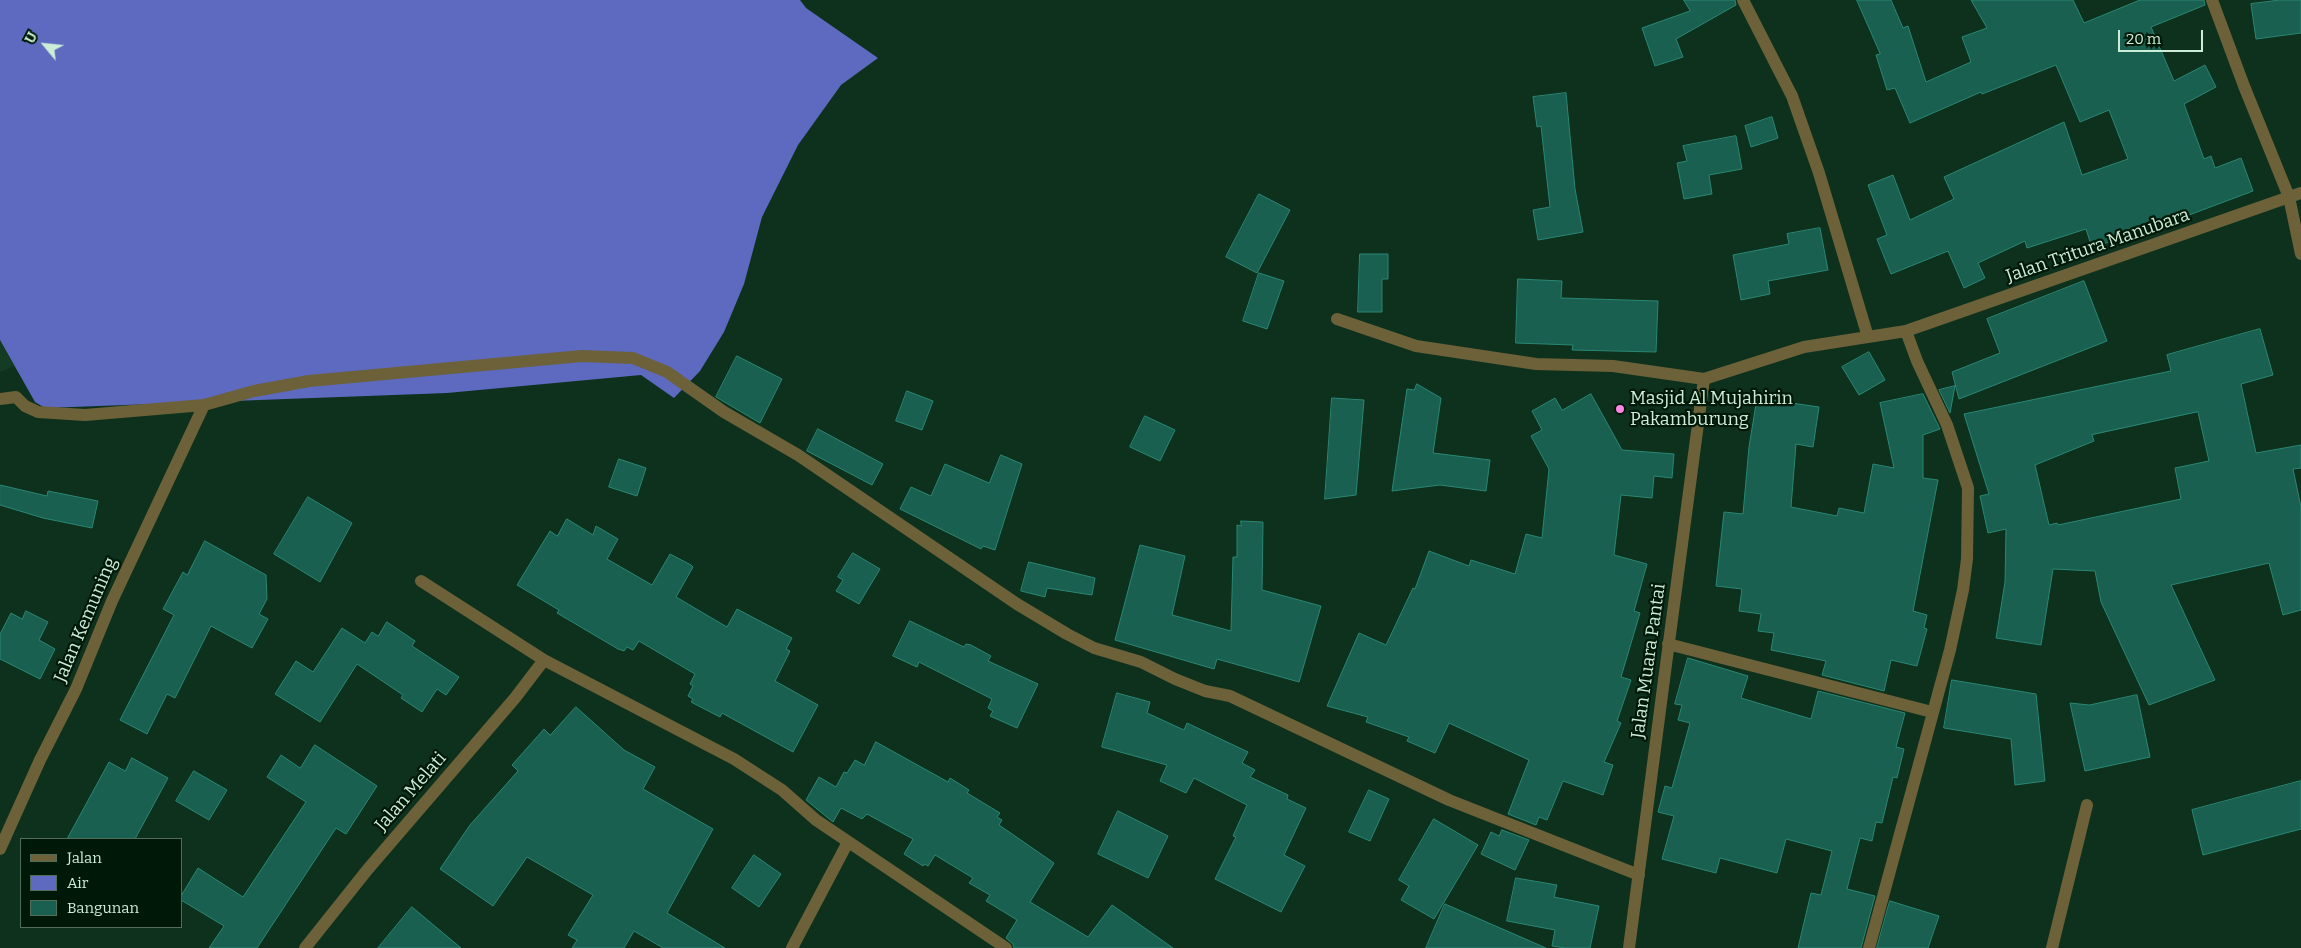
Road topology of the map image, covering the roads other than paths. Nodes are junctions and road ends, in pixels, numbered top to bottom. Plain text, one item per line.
1 (1743, 0) edge
2 (2212, 0) edge
3 (2295, 195) edge
4 (2301, 254) edge
5 (1337, 319) dead end
6 (1906, 331) junction
7 (1868, 337) junction
8 (1704, 379) junction
9 (0, 399) edge
10 (204, 405) junction
11 (421, 581) dead end
12 (1668, 644) junction
13 (544, 660) junction
14 (1932, 712) junction
15 (2087, 805) dead end
16 (848, 842) junction
17 (0, 849) edge
18 (1639, 875) junction
19 (305, 948) edge
20 (792, 948) edge
21 (1006, 948) edge
22 (1629, 948) edge
23 (1869, 948) edge
24 (2052, 948) edge

1 - 7 street
2 - 3 street
3 - 4 street
3 - 6 street, Jalan Tritura Manubara
5 - 8 street
6 - 7 street, Jalan Tritura Manubara
6 - 14 street
7 - 8 street, Jalan Tritura Manubara
8 - 12 street, Jalan Muara Pantai
9 - 10 street
10 - 17 street, Jalan Kemuning
10 - 18 street
11 - 13 street
12 - 14 street
12 - 18 street, Jalan Muara Pantai
13 - 16 street
13 - 19 street, Jalan Melati
14 - 23 street
15 - 24 street
16 - 20 street
16 - 21 street
18 - 22 street, Jalan Muara Pantai

